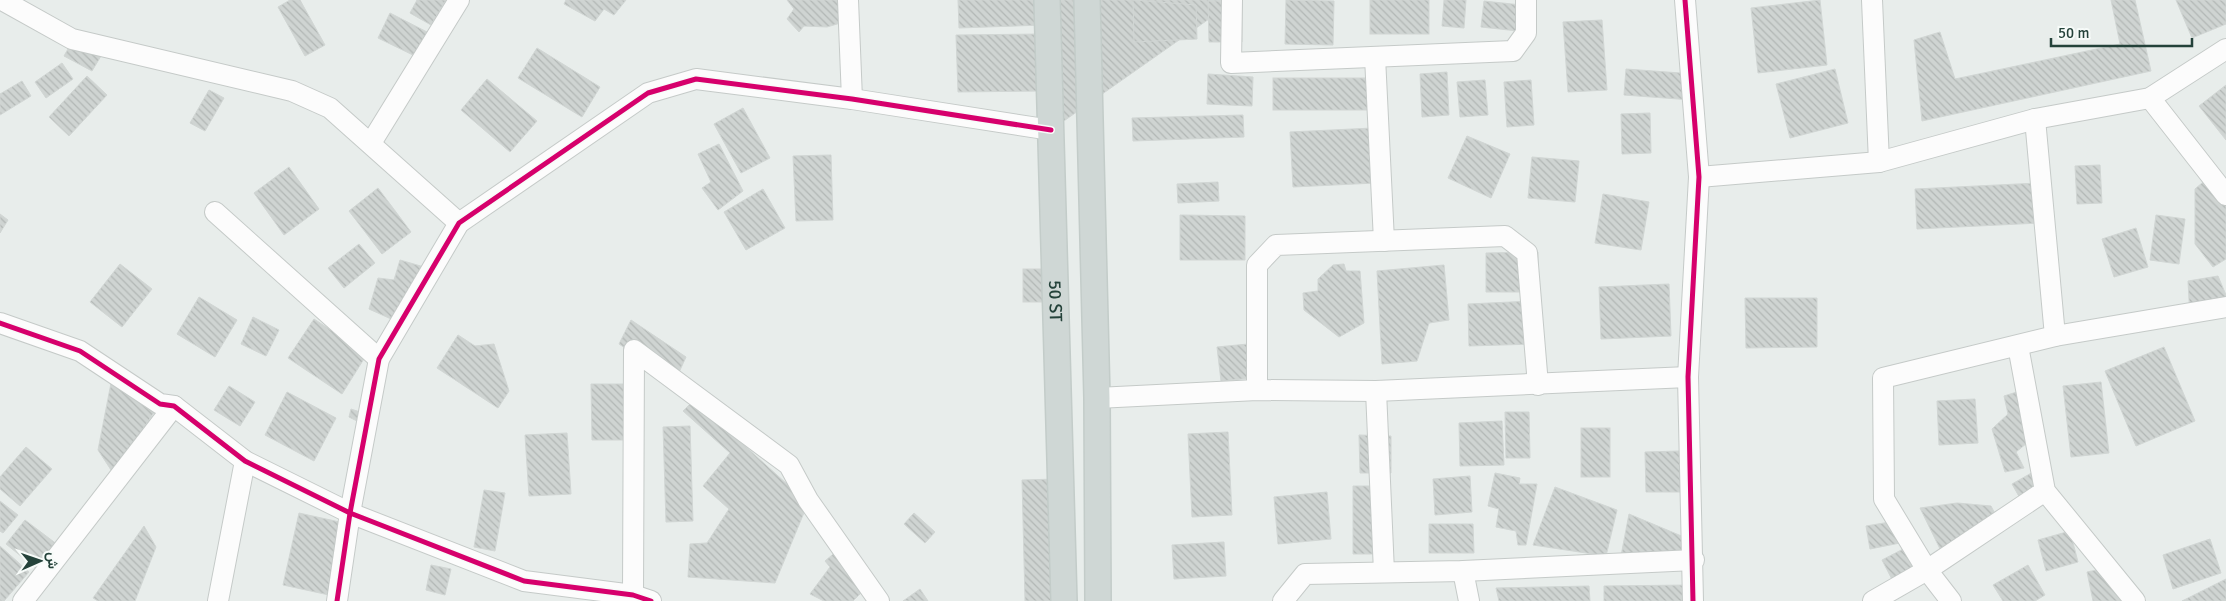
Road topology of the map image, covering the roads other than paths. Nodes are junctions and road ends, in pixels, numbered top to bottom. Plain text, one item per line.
1 (2, 0) edge
2 (459, 0) edge
3 (848, 0) edge
4 (1047, 0) edge
5 (1087, 0) edge
6 (1232, 0) edge
7 (1526, 0) edge
8 (1685, 0) edge
9 (1872, 0) edge
10 (2226, 49) edge
11 (1375, 57) junction
12 (2150, 98) junction
13 (852, 99) junction
14 (2035, 118) junction
15 (1051, 130) junction
16 (371, 143) junction
17 (1879, 162) junction
18 (1699, 177) junction
19 (2226, 195) edge
20 (214, 212) dead end
21 (459, 223) junction
22 (1384, 241) junction
23 (2226, 307) edge
24 (0, 323) edge
25 (2055, 336) junction
26 (2018, 346) junction
27 (380, 359) junction
28 (1688, 378) junction
29 (1538, 384) junction
30 (1257, 390) junction
31 (1376, 391) junction
32 (1097, 398) junction
33 (174, 406) junction
34 (245, 461) junction
35 (2045, 491) junction
36 (350, 513) junction
37 (1694, 560) junction
38 (1927, 570) junction
39 (1463, 571) junction
40 (1384, 572) junction
41 (642, 598) edge
42 (23, 601) edge
43 (218, 601) edge
44 (337, 601) edge
45 (879, 601) edge
46 (1064, 601) edge
47 (1098, 601) edge
48 (1282, 601) edge
49 (1469, 601) edge
50 (1693, 601) edge
51 (1873, 601) edge
52 (1951, 601) edge
53 (2134, 601) edge

1 - 16 street
2 - 16 street
3 - 13 street
4 - 15 main road, 50 ST
5 - 32 main road
6 - 11 street
7 - 11 street
8 - 18 street
9 - 17 street
10 - 12 street
11 - 22 street
12 - 14 street
12 - 19 street
13 - 15 street
13 - 21 street
14 - 17 street
14 - 25 street
15 - 46 main road, 50 ST
16 - 21 street
17 - 18 street
18 - 28 street
20 - 27 street
21 - 27 street
22 - 29 street
22 - 30 street
23 - 25 street
24 - 33 street
25 - 26 street
26 - 35 street
26 - 38 street
27 - 36 street
28 - 29 street
28 - 37 street
29 - 31 street
30 - 31 street
30 - 32 street
31 - 40 street
32 - 47 main road
33 - 34 street
33 - 42 street
34 - 36 street
34 - 43 street
35 - 38 street
35 - 53 street
36 - 41 street
36 - 44 street
37 - 39 street
37 - 50 street
38 - 51 street
38 - 52 street
39 - 40 street
39 - 49 street
40 - 48 street
41 - 45 street

